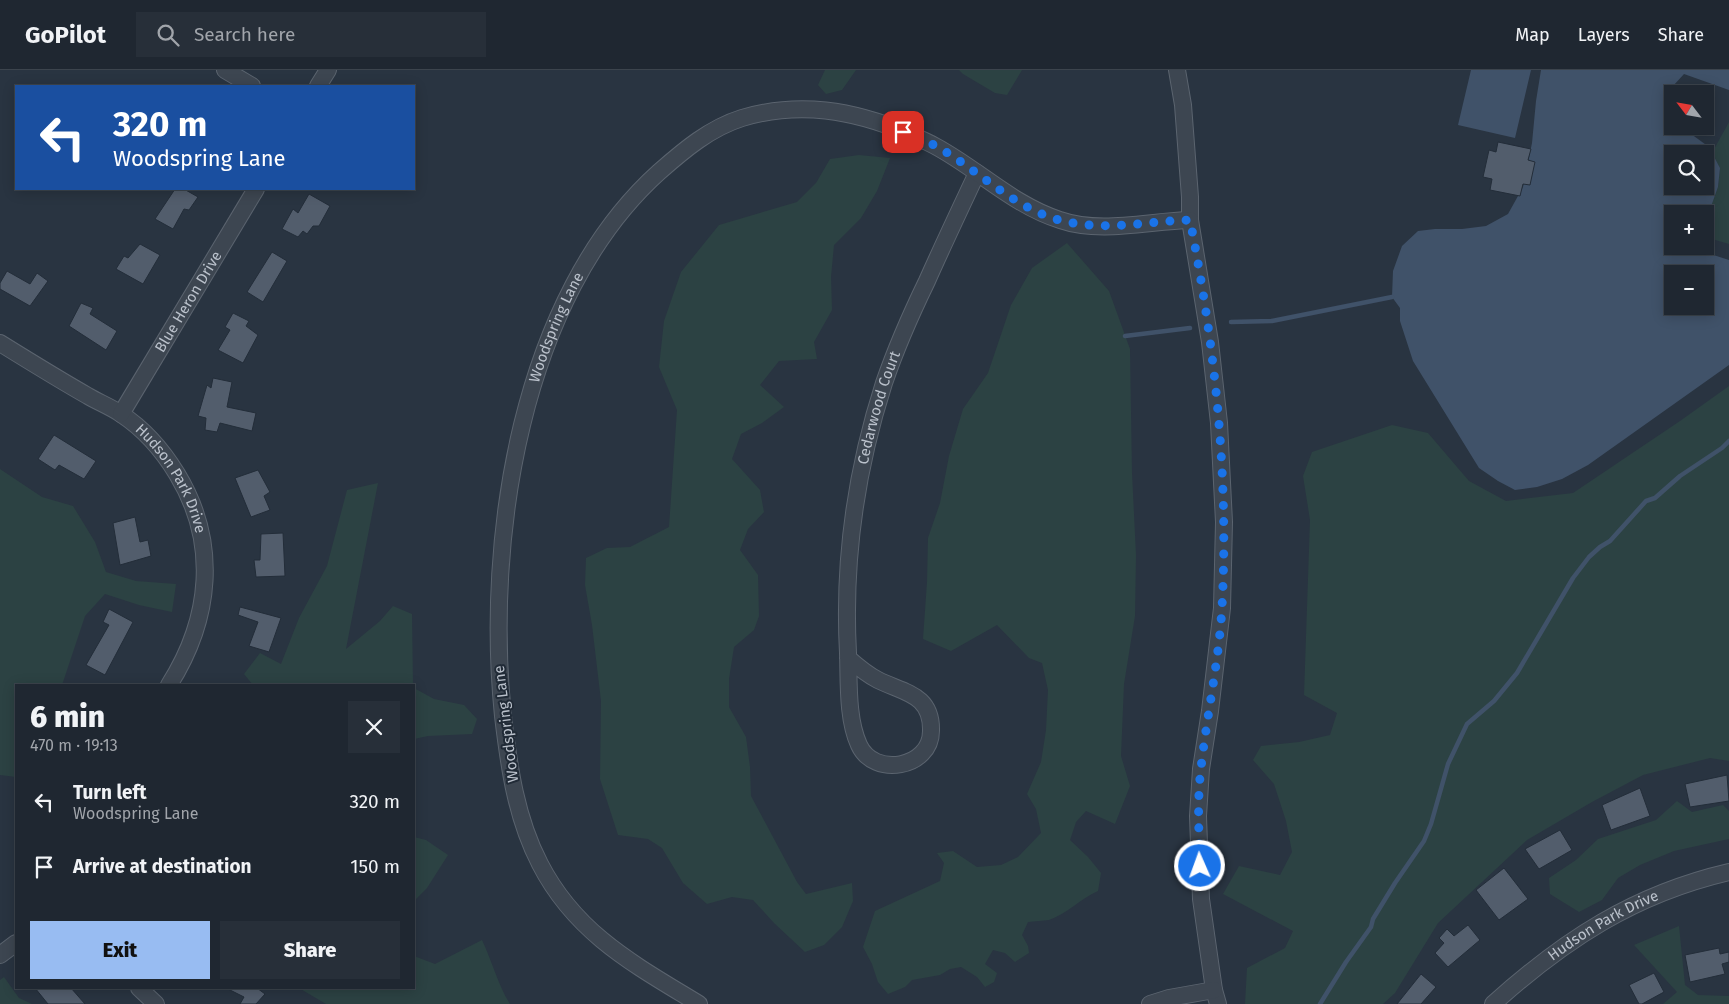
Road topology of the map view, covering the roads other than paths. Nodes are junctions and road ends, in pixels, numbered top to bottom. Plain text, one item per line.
1 (226, 70) edge
2 (328, 70) edge
3 (1177, 70) edge
4 (250, 85) edge
5 (319, 85) edge
6 (976, 173) junction
7 (255, 190) edge
8 (1190, 220) junction
9 (0, 343) edge
10 (121, 414) junction
11 (848, 658) junction
12 (170, 684) edge
13 (1729, 872) edge
14 (15, 944) edge
15 (0, 956) edge
16 (140, 989) edge
17 (1216, 997) edge
18 (156, 1004) edge
19 (699, 1004) edge
20 (1150, 1004) edge
21 (1493, 1004) edge

1 - 4 street
2 - 5 street
3 - 8 street
6 - 8 street, Woodspring Lane
6 - 11 street, Cedarwood Court
6 - 19 street, Woodspring Lane
7 - 10 street, Blue Heron Drive
8 - 17 street
9 - 10 street, Hudson Park Drive
10 - 12 street, Hudson Park Drive
11 - 11 street, Cedarwood Court
13 - 21 street, Hudson Park Drive
14 - 15 street
16 - 18 street
17 - 20 street

